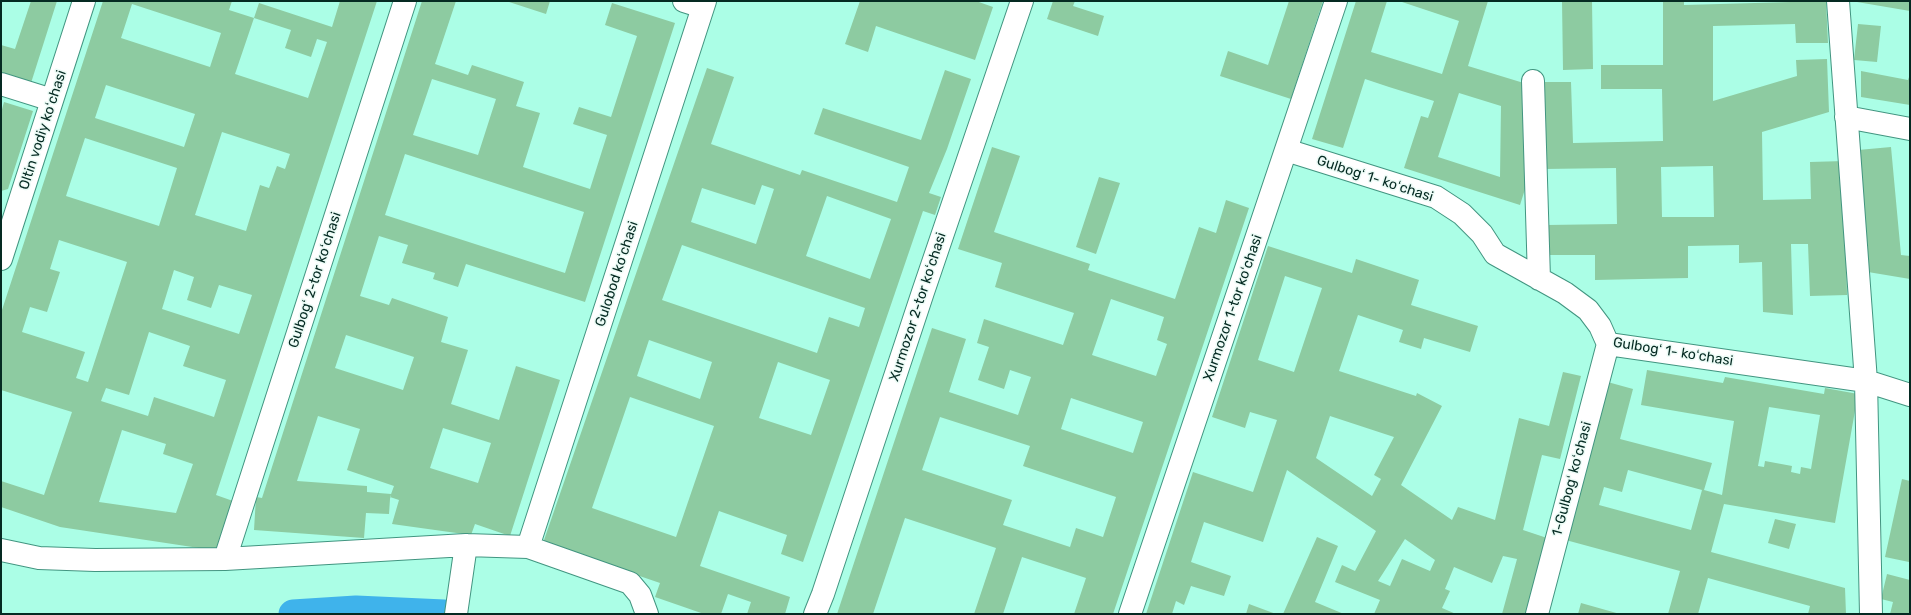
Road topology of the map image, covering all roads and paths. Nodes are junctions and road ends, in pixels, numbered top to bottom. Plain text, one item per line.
1 (84, 1) edge
2 (405, 1) edge
3 (1022, 1) edge
4 (1336, 1) edge
5 (1838, 1) edge
6 (697, 3) edge
7 (1534, 81) dead end
8 (1, 84) edge
9 (52, 100) junction
10 (1846, 117) junction
11 (1910, 129) edge
12 (1286, 150) junction
13 (1, 259) edge
14 (1539, 278) junction
15 (1608, 344) junction
16 (1866, 381) junction
17 (1910, 395) edge
18 (528, 547) junction
19 (1, 550) edge
20 (465, 555) junction
21 (225, 559) junction
22 (456, 614) edge
23 (647, 614) edge
24 (815, 614) edge
25 (1130, 614) edge
26 (1537, 614) edge
27 (1872, 614) edge

1 - 9 street, Oltin vodiy koʻchasi
2 - 21 street, Gulbogʻ 2-tor koʻchasi
3 - 24 street, Xurmozor 2-tor koʻchasi
4 - 12 street, Xurmozor 1-tor koʻchasi
5 - 10 street
6 - 18 street, Gulobod koʻchasi
7 - 14 street
8 - 9 street
9 - 13 street, Oltin vodiy koʻchasi
10 - 11 street
10 - 16 street
12 - 14 street, Gulbogʻ 1- koʻchasi
12 - 25 street, Xurmozor 1-tor koʻchasi
14 - 15 street, Gulbogʻ 1- koʻchasi
15 - 16 street, Gulbogʻ 1- koʻchasi
15 - 26 street, 1-Gulbogʻ koʻchasi
16 - 17 street, Gulbogʻ 1- koʻchasi
16 - 27 street
18 - 20 street
18 - 23 street
19 - 21 street
20 - 21 street
20 - 22 street

